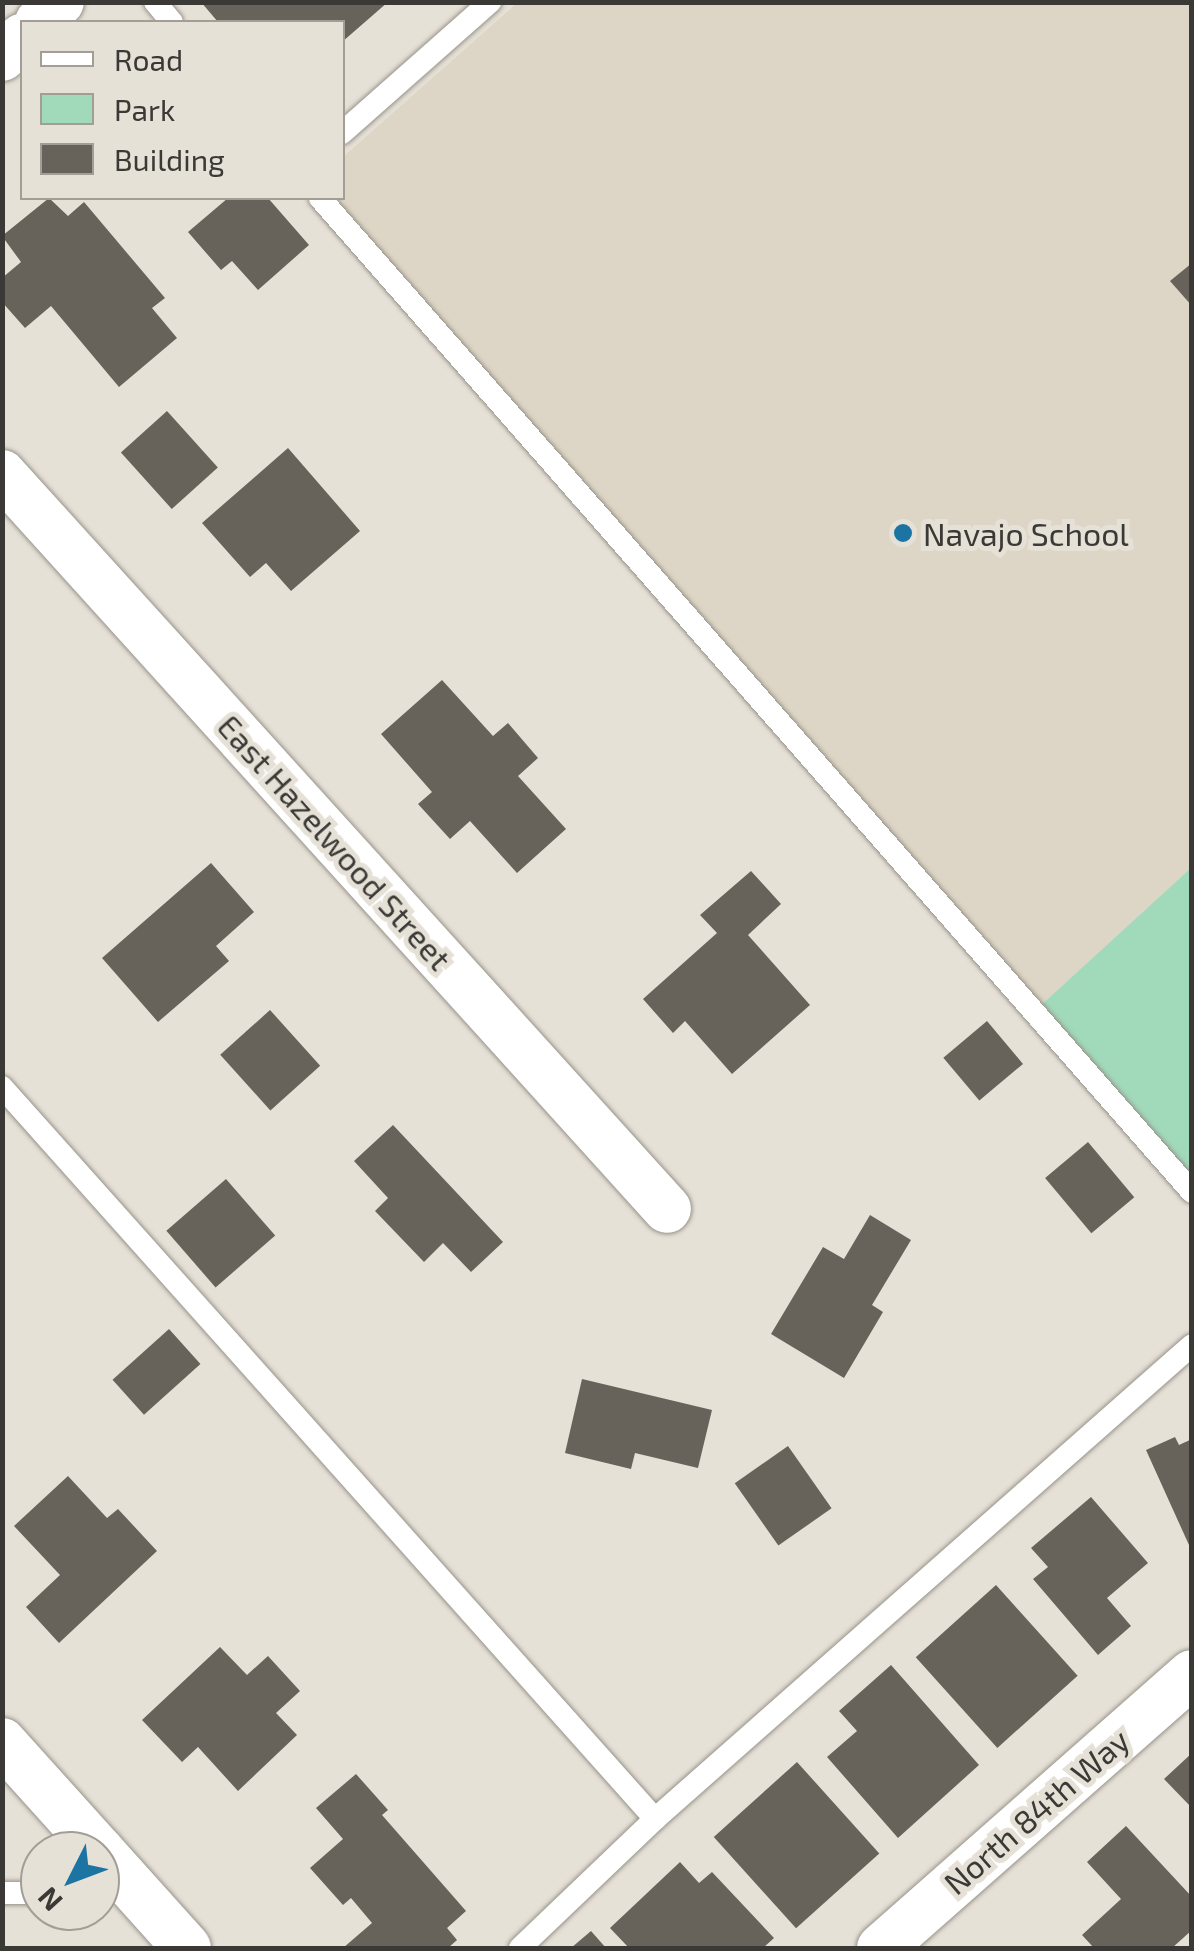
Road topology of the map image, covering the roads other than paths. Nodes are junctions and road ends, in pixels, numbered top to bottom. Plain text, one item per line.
1 (60, 2) edge
2 (490, 2) edge
3 (41, 20) edge
4 (345, 130) edge
5 (322, 200) edge
6 (2, 474) edge
7 (2, 1087) edge
8 (1192, 1192) edge
9 (666, 1209) dead end
10 (1192, 1345) edge
11 (1192, 1674) edge
12 (2, 1742) edge
13 (655, 1819) junction
14 (82, 1831) edge
15 (120, 1894) edge
16 (186, 1948) edge
17 (520, 1948) edge
18 (882, 1948) edge

1 - 3 street
2 - 4 lane
5 - 8 lane
6 - 9 street, East Hazelwood Street
7 - 13 lane
10 - 13 lane
11 - 18 street, North 84th Way
12 - 14 street
13 - 17 lane
15 - 16 street

